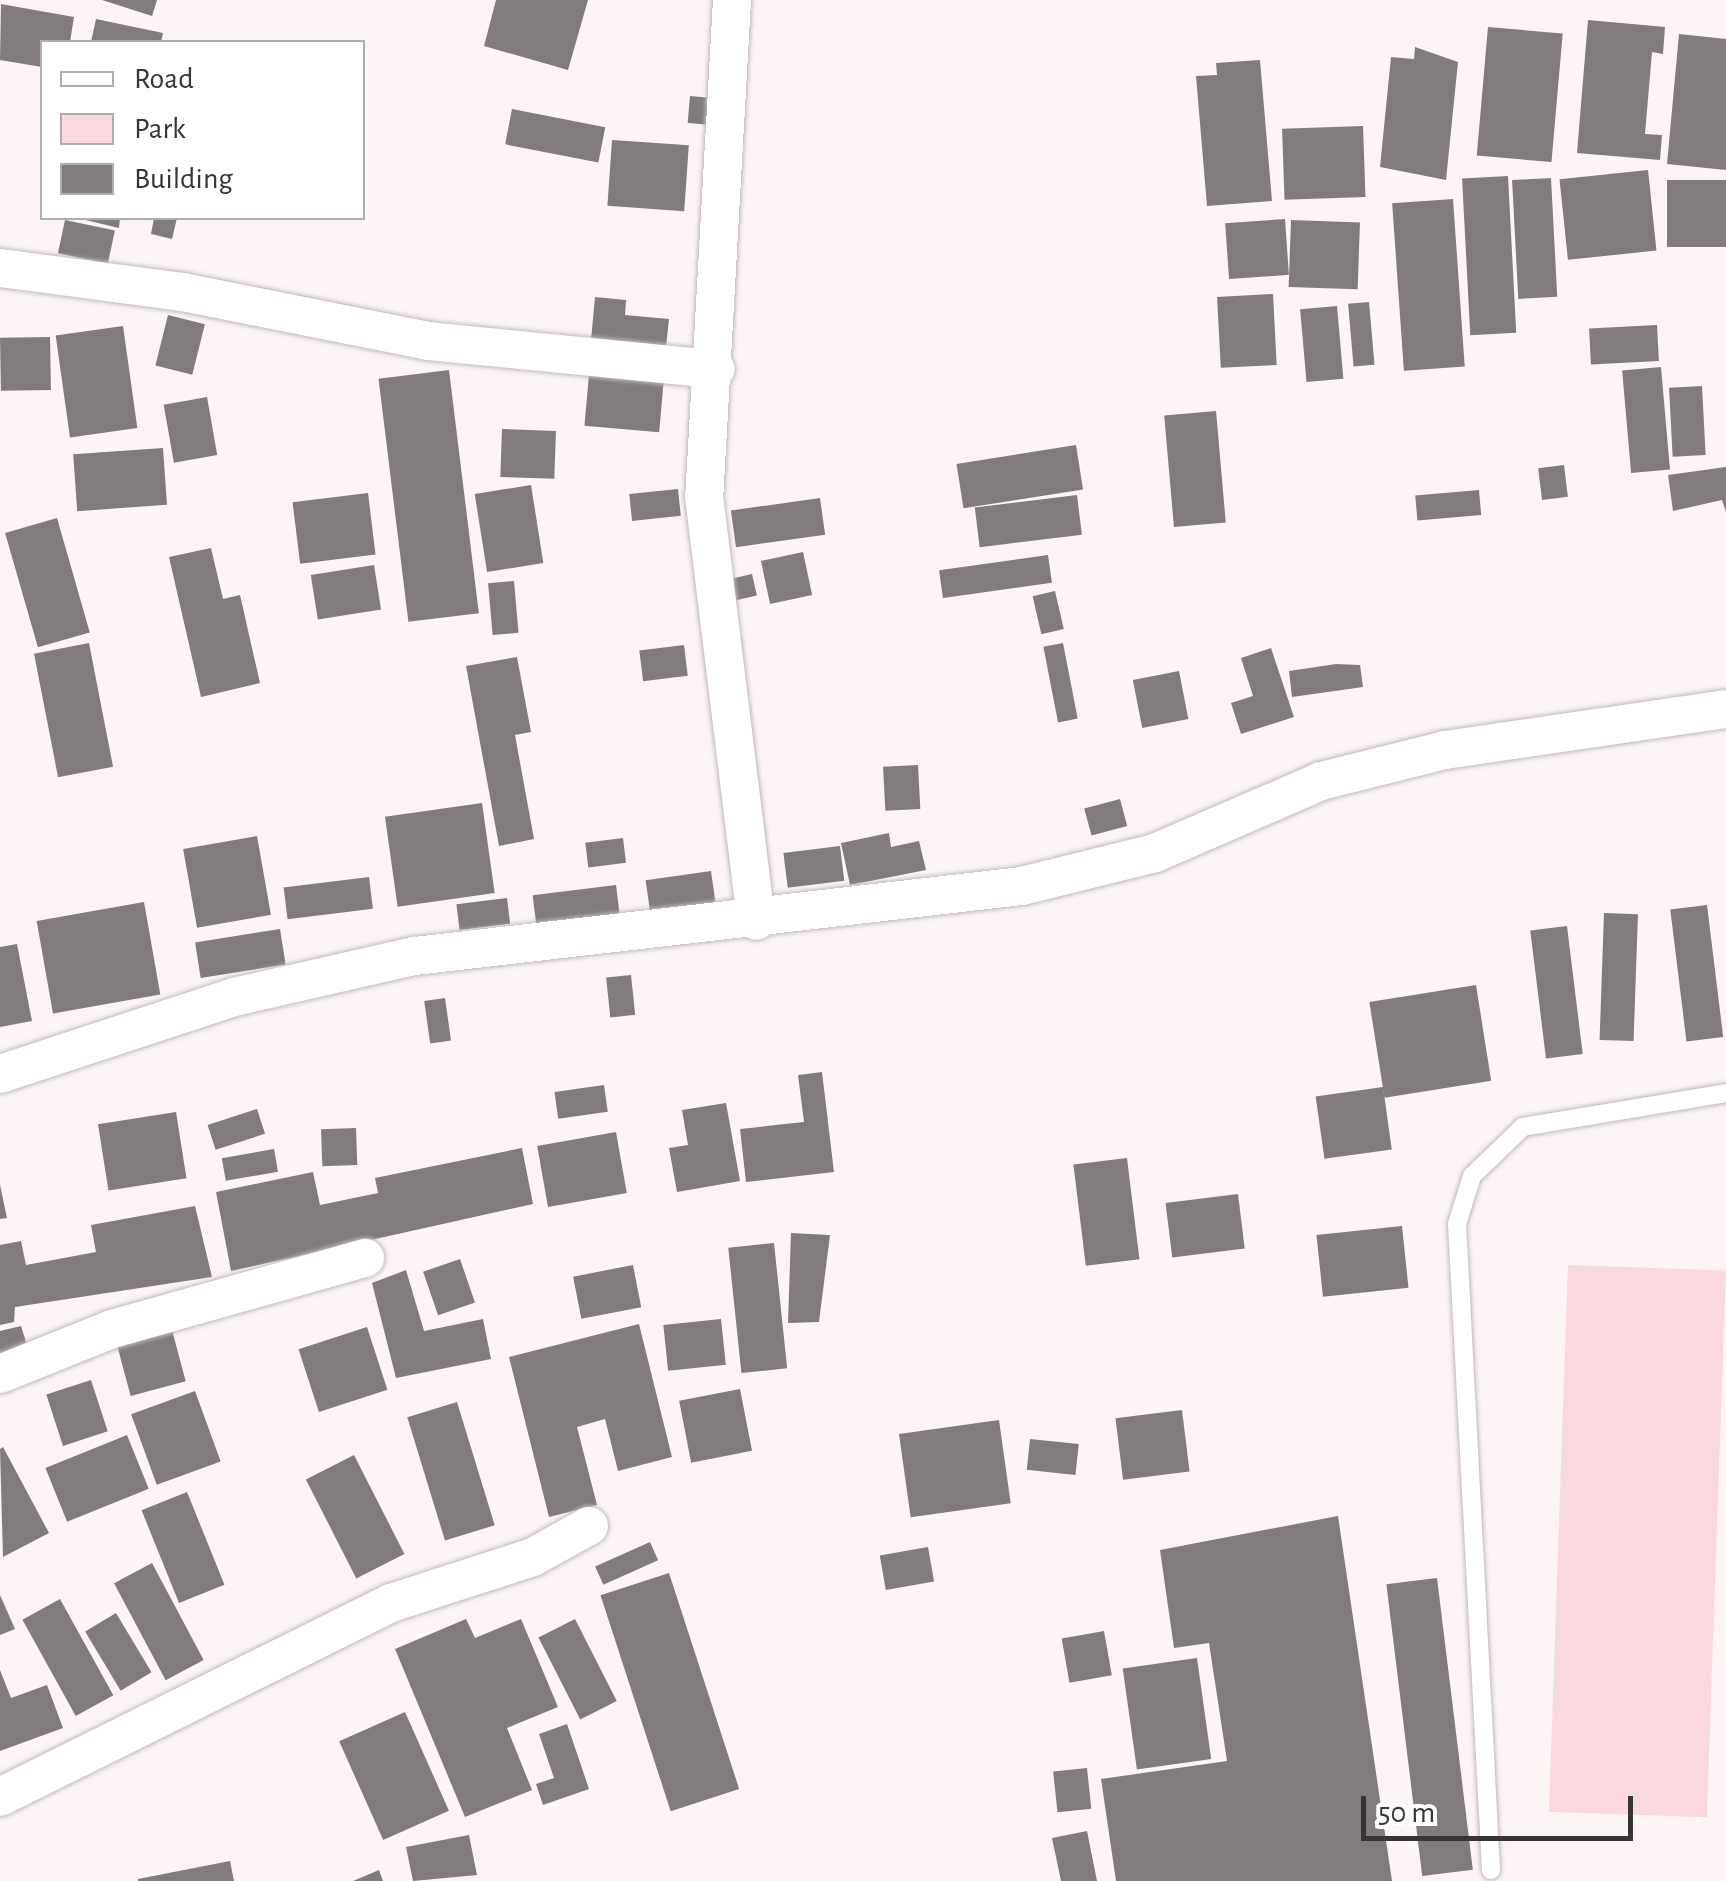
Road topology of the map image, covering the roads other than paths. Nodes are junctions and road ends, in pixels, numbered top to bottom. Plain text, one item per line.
1 (732, 0) edge
2 (0, 268) edge
3 (716, 369) junction
4 (1726, 709) edge
5 (756, 921) junction
6 (0, 1074) edge
7 (1726, 1093) edge
8 (365, 1258) dead end
9 (0, 1374) edge
10 (589, 1526) dead end
11 (0, 1796) edge
12 (1491, 1870) dead end

1 - 3 street
2 - 3 street
3 - 5 street
4 - 5 street
5 - 6 street
7 - 12 lane
8 - 9 street
10 - 11 street

